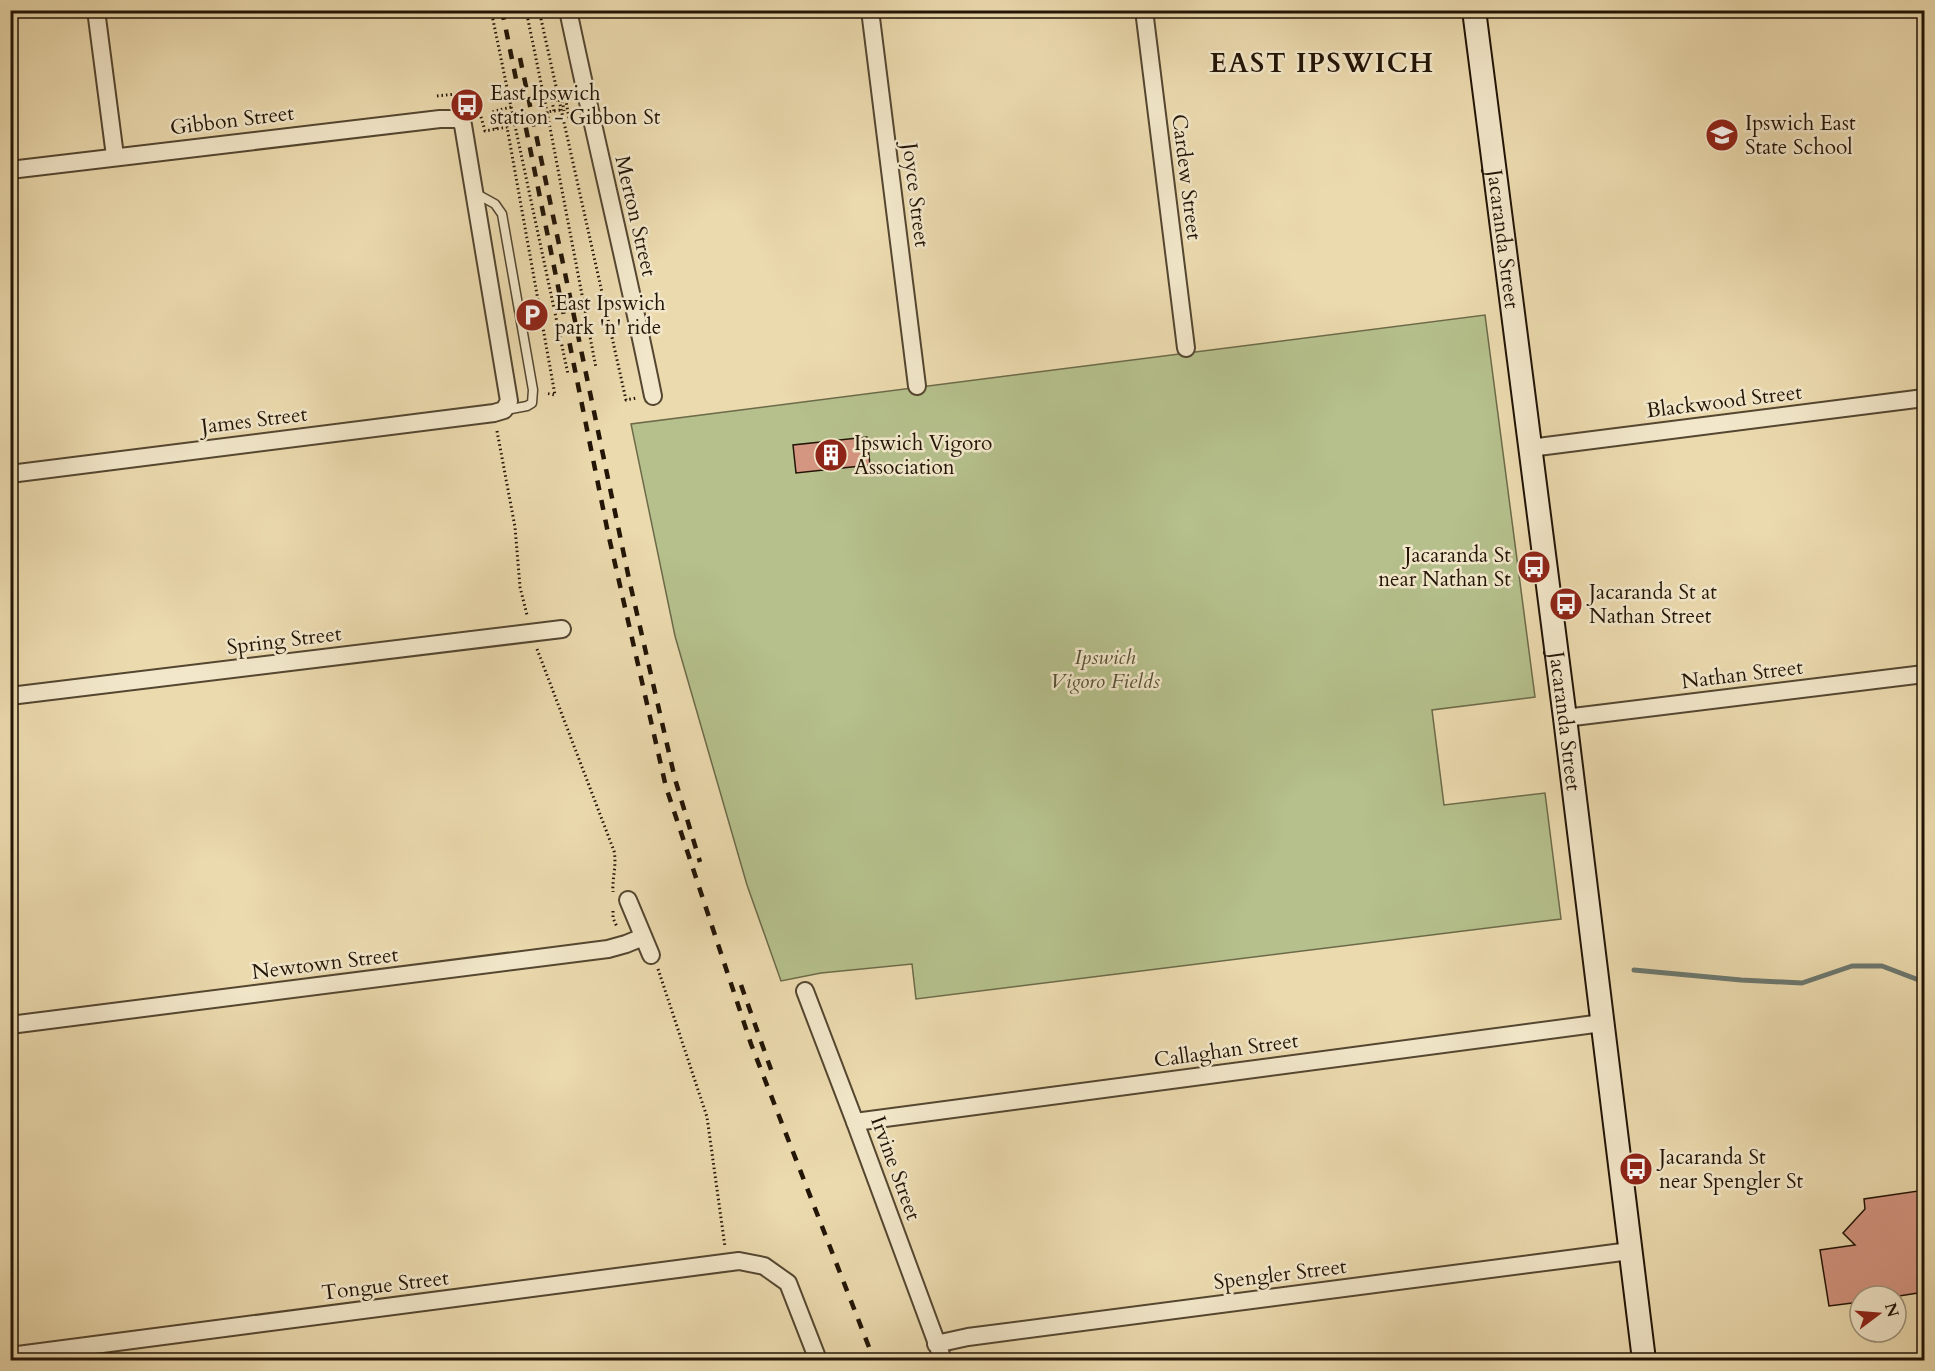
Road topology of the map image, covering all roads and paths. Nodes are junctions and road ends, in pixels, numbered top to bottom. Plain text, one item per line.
1 (96, 10) edge
2 (491, 10) edge
3 (526, 10) edge
4 (539, 10) edge
5 (568, 10) edge
6 (870, 10) edge
7 (1144, 10) edge
8 (1474, 10) edge
9 (556, 91) junction
10 (511, 107) junction
11 (499, 110) junction
12 (562, 110) junction
13 (554, 111) junction
14 (547, 112) junction
15 (569, 118) dead end
16 (502, 123) dead end
17 (507, 127) dead end
18 (496, 129) dead end
19 (115, 156) junction
20 (10, 170) edge
21 (475, 193) junction
22 (1186, 348) dead end
23 (597, 368) dead end
24 (568, 374) dead end
25 (917, 386) dead end
26 (533, 390) junction
27 (653, 396) joint
28 (1924, 398) edge
29 (504, 410) junction
30 (496, 429) dead end
31 (1530, 448) junction
32 (10, 474) edge
33 (528, 615) dead end
34 (562, 629) dead end
35 (535, 645) dead end
36 (1924, 674) edge
37 (10, 696) edge
38 (1565, 718) junction
39 (618, 903) junction
40 (617, 927) dead end
41 (643, 937) junction
42 (653, 961) joint
43 (805, 992) dead end
44 (1602, 1023) junction
45 (10, 1025) edge
46 (855, 1122) junction
47 (1630, 1251) junction
48 (727, 1263) junction
49 (936, 1344) junction
50 (10, 1356) edge
51 (818, 1360) edge
52 (943, 1360) edge
53 (1644, 1360) edge

1 - 19 street
2 - 10 path
3 - 14 path
4 - 9 path
5 - 27 street, Merton Street
6 - 25 street, Joyce Street
7 - 22 street, Cardew Street
8 - 31 street, Jacaranda Street
9 - 12 path
9 - 15 path
10 - 11 path
10 - 24 path
11 - 16 path
11 - 18 path
12 - 13 path
12 - 13 path, bridge
12 - 27 path
13 - 14 path
14 - 23 path
17 - 26 path
19 - 20 street, Gibbon Street
19 - 21 street, Gibbon Street
21 - 26 lane
21 - 29 street
26 - 29 lane
28 - 31 street, Blackwood Street
29 - 32 street, James Street
30 - 33 path
31 - 38 street, Jacaranda Street
34 - 37 street, Spring Street
35 - 39 path
36 - 38 street, Nathan Street
38 - 44 street, Jacaranda Street
39 - 40 path
39 - 41 street
41 - 42 street
41 - 45 street, Newtown Street
42 - 48 path
43 - 46 street, Irvine Street
44 - 46 street, Callaghan Street
44 - 47 street, Jacaranda Street
46 - 49 street, Irvine Street
47 - 49 street, Spengler Street
47 - 53 street, Jacaranda Street
48 - 50 street, Tongue Street
48 - 51 street, Tongue Street
49 - 52 street, Irvine Street

